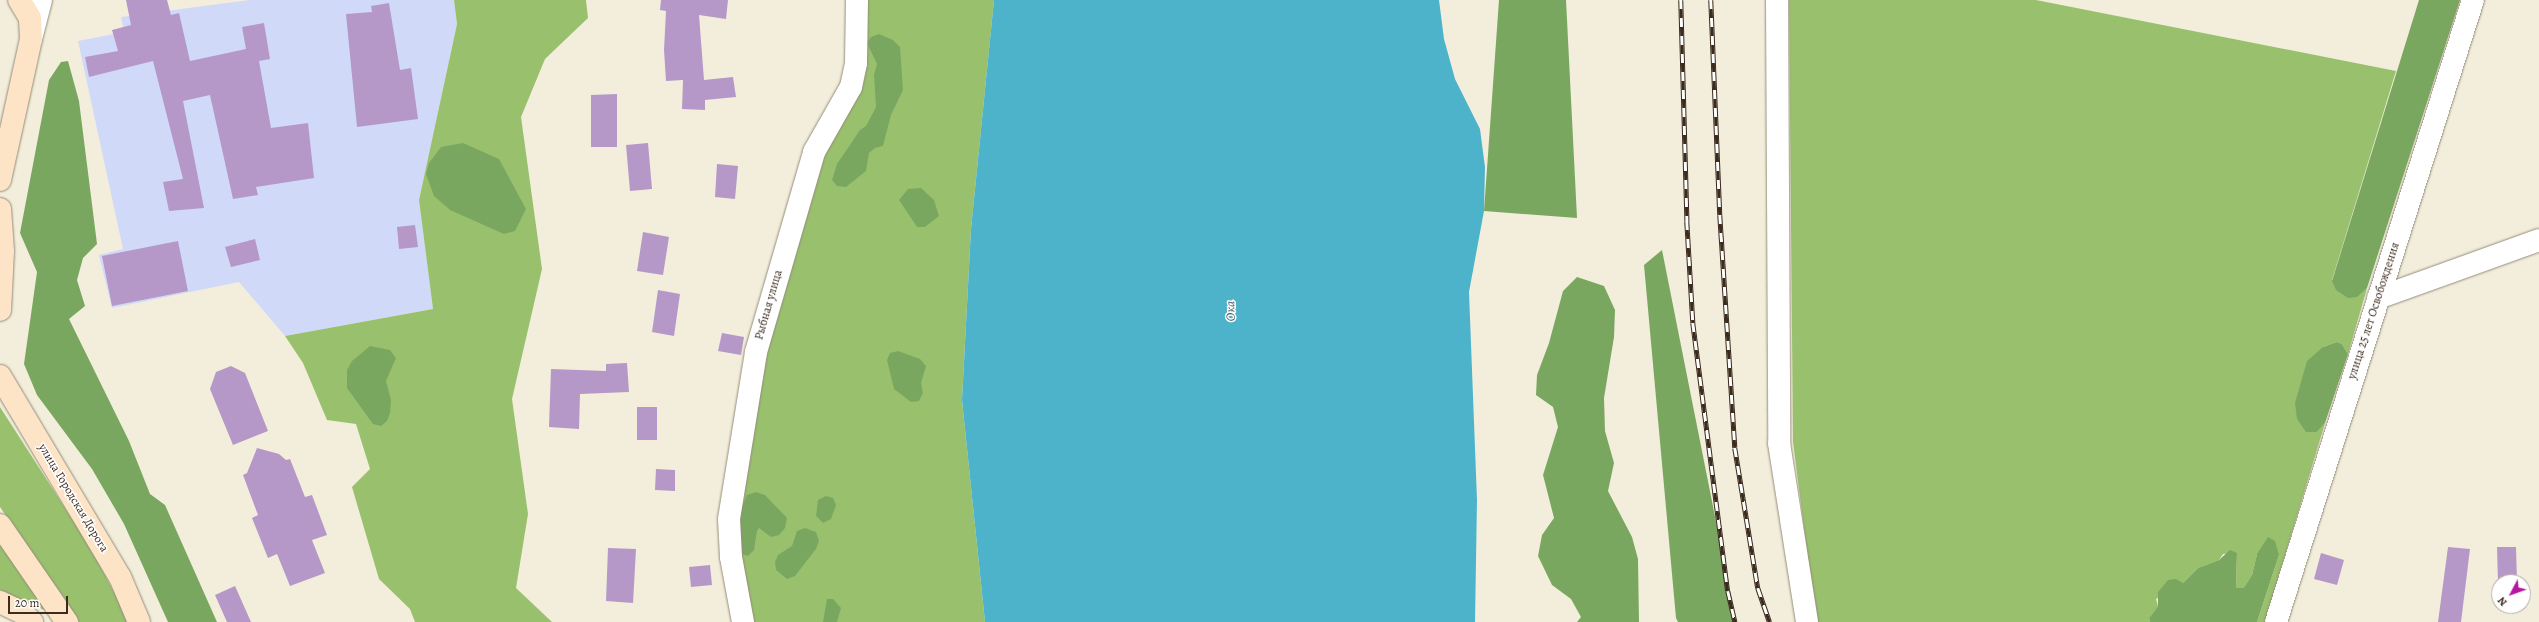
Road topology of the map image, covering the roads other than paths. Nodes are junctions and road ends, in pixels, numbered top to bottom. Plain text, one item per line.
1 (19, 0) edge
2 (41, 0) edge
3 (858, 0) edge
4 (1777, 0) edge
5 (2473, 0) edge
6 (31, 39) junction
7 (6, 130) edge
8 (0, 180) edge
9 (0, 209) edge
10 (2539, 240) edge
11 (1, 250) edge
12 (2378, 298) junction
13 (0, 310) edge
14 (0, 376) edge
15 (0, 525) edge
16 (0, 602) edge
17 (32, 622) edge
18 (67, 622) edge
19 (139, 622) edge
20 (743, 622) edge
21 (1807, 622) edge
22 (2276, 622) edge

1 - 6 main road
2 - 6 street
3 - 20 street, Рыбная улица
4 - 21 street
5 - 12 street, улица 25 лет Освобождения
6 - 7 main road
7 - 8 main road
9 - 11 main road
10 - 12 street
11 - 13 main road
12 - 22 street, улица 25 лет Освобождения
14 - 19 main road, улица Городская Дорога
15 - 18 main road
16 - 17 main road

